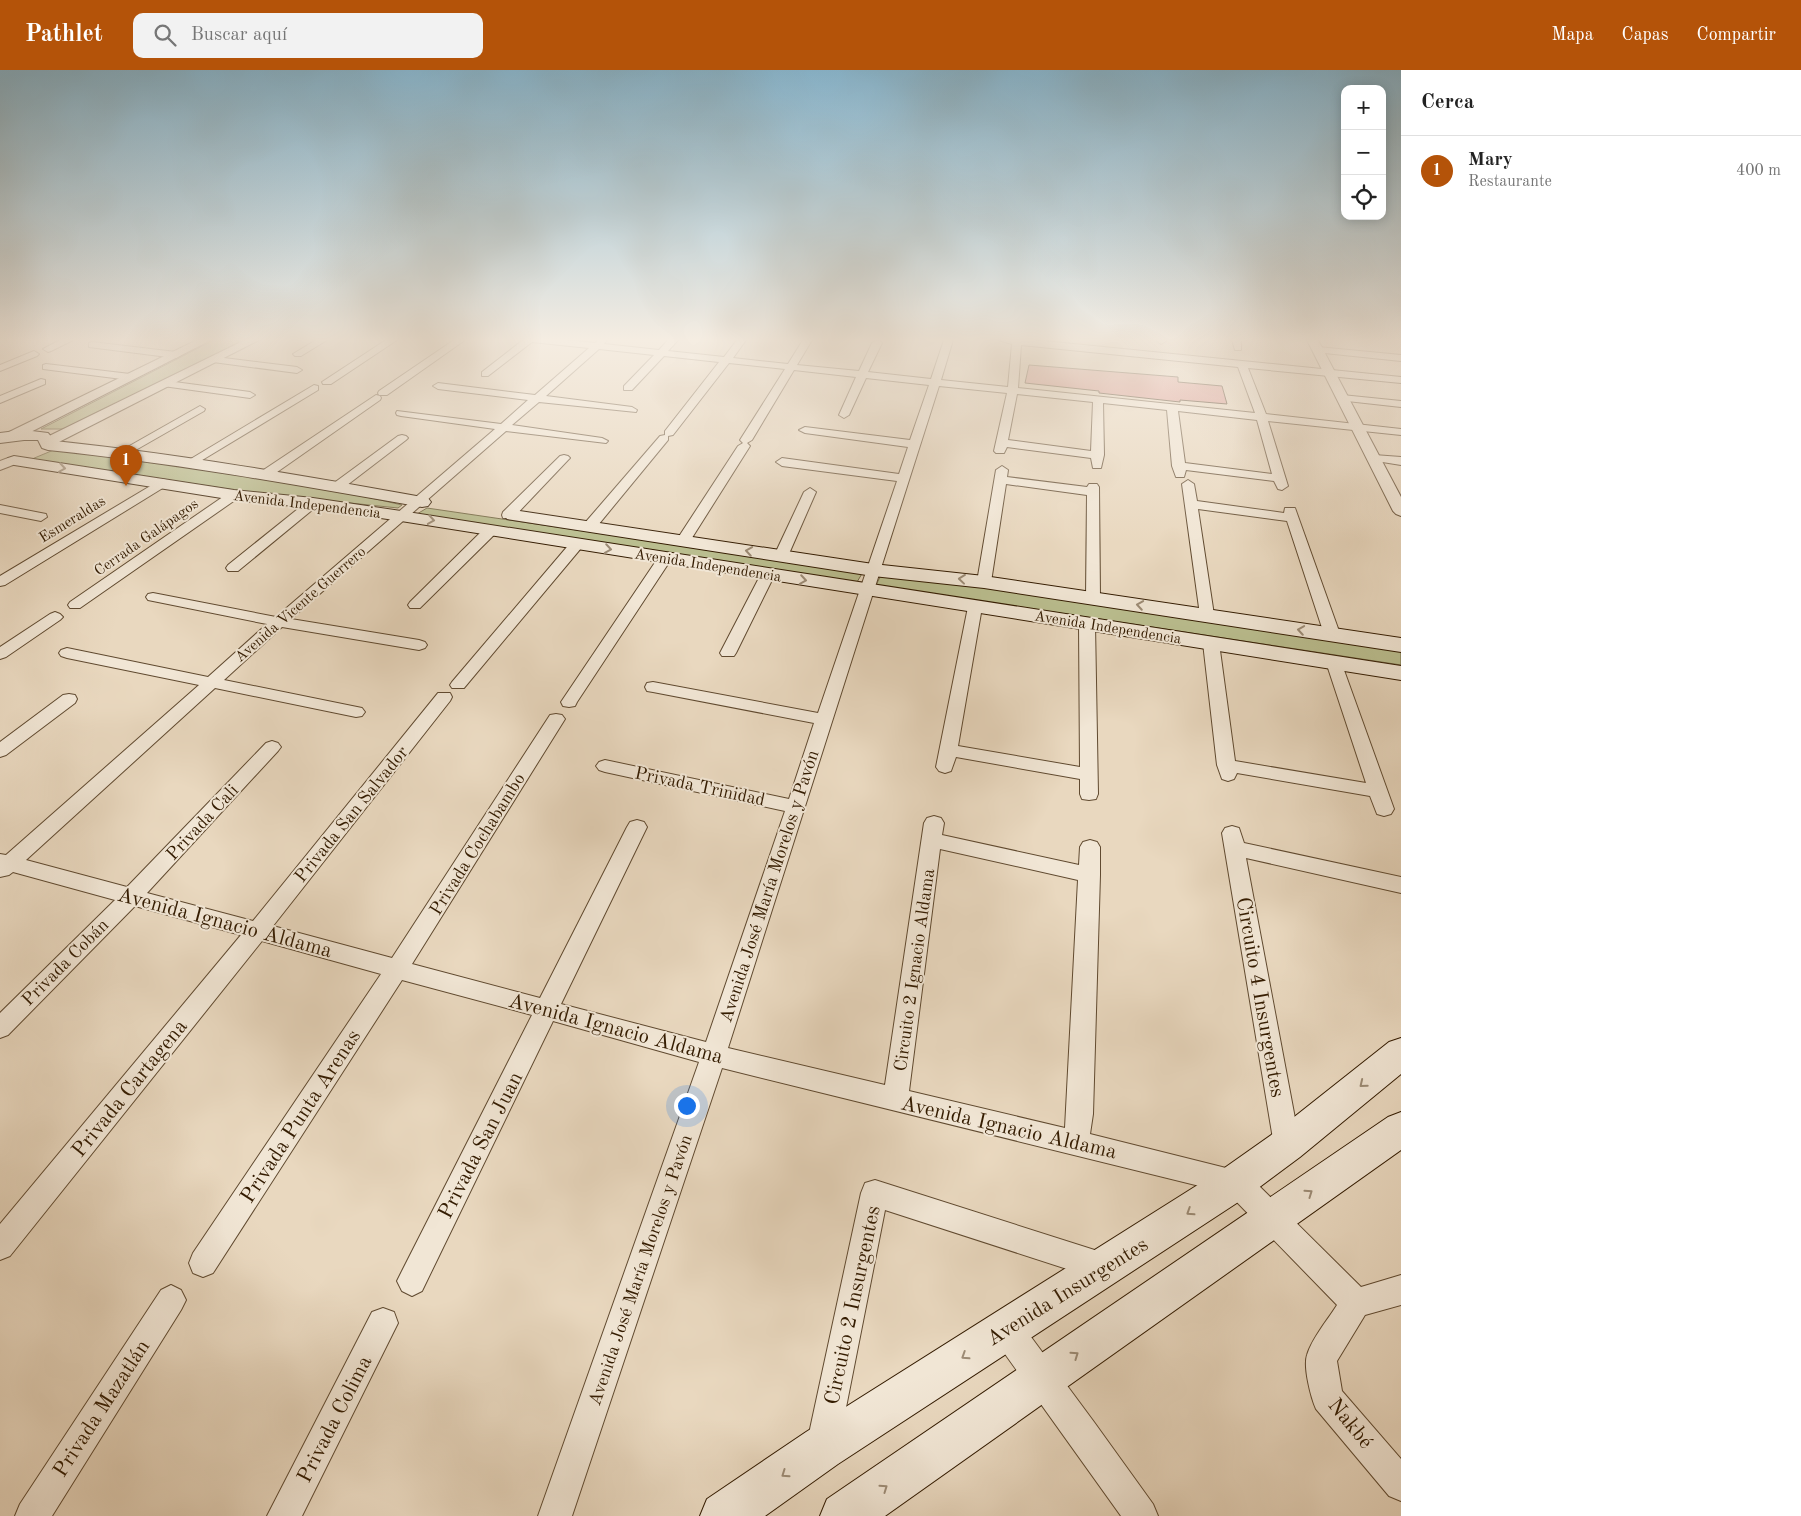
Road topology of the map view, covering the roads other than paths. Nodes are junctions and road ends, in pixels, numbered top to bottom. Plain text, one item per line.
1 (66, 407) edge
2 (120, 407) edge
3 (281, 407) edge
4 (363, 407) edge
5 (527, 407) edge
6 (610, 407) edge
7 (688, 407) edge
8 (767, 407) edge
9 (847, 407) edge
10 (928, 407) edge
11 (1009, 407) edge
12 (1098, 407) edge
13 (1167, 407) edge
14 (1258, 407) edge
15 (1347, 407) edge
16 (1172, 408) junction
17 (200, 409) dead end
18 (632, 410) dead end
19 (401, 413) dead end
20 (844, 415) dead end
21 (1262, 418) junction
22 (503, 428) junction
23 (1358, 428) junction
24 (805, 430) dead end
25 (1401, 432) edge
26 (5, 437) edge
27 (402, 438) dead end
28 (602, 441) dead end
29 (48, 444) junction
30 (915, 444) junction
31 (122, 453) junction
32 (564, 458) dead end
33 (1374, 458) junction
34 (1097, 460) joint
35 (1401, 461) edge
36 (190, 462) junction
37 (782, 462) dead end
38 (5, 463) edge
39 (266, 474) junction
40 (1182, 475) junction
41 (903, 478) junction
42 (162, 483) junction
43 (338, 486) junction
44 (810, 492) dead end
45 (234, 495) junction
46 (1397, 496) edge
47 (418, 501) junction
48 (313, 503) junction
49 (1191, 504) junction
50 (0, 509) edge
51 (1401, 511) edge
52 (401, 516) junction
53 (490, 516) junction
54 (41, 517) dead end
55 (589, 527) junction
56 (683, 541) junction
57 (577, 544) junction
58 (781, 556) junction
59 (665, 558) junction
60 (233, 568) dead end
61 (768, 574) junction
62 (869, 580) junction
63 (0, 582) edge
64 (984, 582) junction
65 (153, 598) dead end
66 (1093, 598) junction
67 (76, 605) dead end
68 (415, 605) dead end
69 (975, 607) junction
70 (1207, 616) junction
71 (55, 617) dead end
72 (279, 622) junction
73 (1087, 624) junction
74 (1332, 634) junction
75 (1211, 643) junction
76 (419, 645) dead end
77 (1401, 645) edge
78 (67, 653) dead end
79 (728, 653) dead end
80 (0, 654) edge
81 (1334, 662) junction
82 (1401, 672) edge
83 (211, 682) junction
84 (653, 687) dead end
85 (69, 699) dead end
86 (570, 702) dead end
87 (356, 712) dead end
88 (556, 719) dead end
89 (824, 720) junction
90 (272, 747) dead end
91 (0, 751) edge
92 (605, 766) dead end
93 (1089, 775) junction
94 (1378, 791) junction
95 (1089, 794) dead end
96 (795, 807) junction
97 (1384, 809) dead end
98 (637, 827) dead end
99 (933, 831) joint
100 (1090, 847) dead end
101 (3, 865) edge
102 (1090, 875) junction
103 (1401, 876) edge
104 (131, 896) junction
105 (257, 931) junction
106 (397, 969) junction
107 (548, 1010) junction
108 (0, 1028) edge
109 (1401, 1053) edge
110 (714, 1055) junction
111 (895, 1100) junction
112 (1401, 1129) edge
113 (1076, 1142) junction
114 (1287, 1145) junction
115 (1236, 1182) junction
116 (1273, 1218) junction
117 (0, 1246) edge
118 (203, 1263) dead end
119 (1105, 1268) junction
120 (412, 1281) dead end
121 (1401, 1290) edge
122 (171, 1300) dead end
123 (1356, 1303) junction
124 (383, 1322) dead end
125 (1006, 1329) junction
126 (1042, 1378) junction
127 (822, 1448) junction
128 (1401, 1484) edge
129 (32, 1516) edge
130 (284, 1516) edge
131 (555, 1516) edge
132 (724, 1516) edge
133 (844, 1516) edge
134 (1141, 1516) edge

1 - 26 street
2 - 29 street
3 - 36 street
4 - 39 street
5 - 22 street, Avenida Vicente Guerrero
6 - 18 street
7 - 55 street
8 - 56 street
9 - 20 street
10 - 30 street, Avenida José María Morelos y Pavón
11 - 34 street
12 - 34 street
13 - 16 street
14 - 21 street
15 - 23 street
16 - 21 street
16 - 40 street
17 - 31 street
19 - 22 street
21 - 23 street
21 - 40 street
22 - 28 street
22 - 47 street, Avenida Vicente Guerrero
23 - 25 street
23 - 33 street
24 - 30 street
26 - 29 main road, Avenida Independencia
27 - 43 street
29 - 31 main road, Avenida Independencia
29 - 38 main road
30 - 41 street, Avenida José María Morelos y Pavón
31 - 36 main road, Avenida Independencia
32 - 53 street
33 - 35 street
33 - 46 street
36 - 39 main road, Avenida Independencia
37 - 41 street
38 -> 42 main road, Avenida Independencia
39 - 43 main road, Avenida Independencia
40 - 49 street
41 - 62 street, Avenida José María Morelos y Pavón
42 - 45 main road, Avenida Independencia
42 - 63 street, Esmeraldas
43 - 47 main road, Avenida Independencia
44 - 58 street
45 - 48 main road, Avenida Independencia
45 - 67 street, Cerrada Galápagos
46 - 51 street
47 - 52 street, Avenida Vicente Guerrero
47 - 53 main road, Avenida Independencia
48 - 52 main road, Avenida Independencia
48 - 60 street
49 - 70 street
49 - 74 street
50 - 54 street
52 -> 53 main road, Avenida Independencia
52 - 72 street, Avenida Vicente Guerrero
53 - 55 main road, Avenida Independencia
53 - 57 main road, Avenida Independencia
53 - 68 street
55 - 56 main road, Avenida Independencia
58 -> 56 main road, Avenida Independencia
57 -> 59 main road, Avenida Independencia
57 - 105 street, Privada San Salvador
58 - 62 main road, Avenida Independencia
59 - 61 main road, Avenida Independencia
59 - 86 street
61 -> 62 main road, Avenida Independencia
61 - 79 street
64 -> 62 main road, Avenida Independencia
62 - 69 main road, Avenida Independencia
62 - 89 street, Avenida José María Morelos y Pavón
64 - 66 main road, Avenida Independencia
64 - 66 street
65 - 72 street
70 -> 66 main road, Avenida Independencia
69 - 73 main road, Avenida Independencia
69 - 93 street
74 -> 70 main road, Avenida Independencia
71 - 80 street
72 - 76 street
72 - 83 street, Avenida Vicente Guerrero
73 - 75 main road, Avenida Independencia
73 - 93 street
74 - 77 main road, Avenida Independencia
75 - 81 main road, Avenida Independencia
75 - 94 street
78 - 83 street
81 - 82 main road, Avenida Independencia
81 - 94 street
83 - 87 street
83 - 101 street, Avenida Vicente Guerrero
84 - 89 street
85 - 91 street
88 - 106 street, Privada Cochabambo
89 - 96 street, Avenida José María Morelos y Pavón
90 - 104 street, Privada Cali
92 - 96 street, Privada Trinidad
93 - 95 street
94 - 97 street
96 - 110 street, Avenida José María Morelos y Pavón
98 - 107 street, Privada San Juan
99 - 102 street, Circuito 2 Ignacio Aldama
99 - 111 street, Circuito 2 Ignacio Aldama
100 - 102 street
101 - 104 street, Avenida Ignacio Aldama
102 - 113 street
103 - 114 street, Circuito 4 Insurgentes
104 - 105 street, Avenida Ignacio Aldama
104 - 108 street, Privada Cobán
105 - 106 street, Avenida Ignacio Aldama
105 - 117 street, Privada Cartagena
106 - 107 street, Avenida Ignacio Aldama
106 - 118 street, Privada Punta Arenas
107 - 110 street, Avenida Ignacio Aldama
107 - 120 street, Privada San Juan
109 -> 114 main road, Avenida Insurgentes
110 - 111 street, Avenida Ignacio Aldama
110 - 131 street, Avenida José María Morelos y Pavón
111 - 113 street, Avenida Ignacio Aldama
116 -> 112 main road
113 - 115 street, Avenida Ignacio Aldama
114 - 115 main road, Avenida Insurgentes
115 - 116 street
115 -> 119 main road, Avenida Insurgentes
116 - 123 street
126 -> 116 main road
119 - 125 main road, Avenida Insurgentes
119 - 127 street, Circuito 2 Insurgentes
121 - 123 street
122 - 129 street, Privada Mazatlán
123 - 128 street, Nakbé
124 - 130 street, Privada Colima
125 - 126 street
125 -> 127 main road, Avenida Insurgentes
133 -> 126 main road
126 - 134 street
127 -> 132 main road, Avenida Insurgentes

